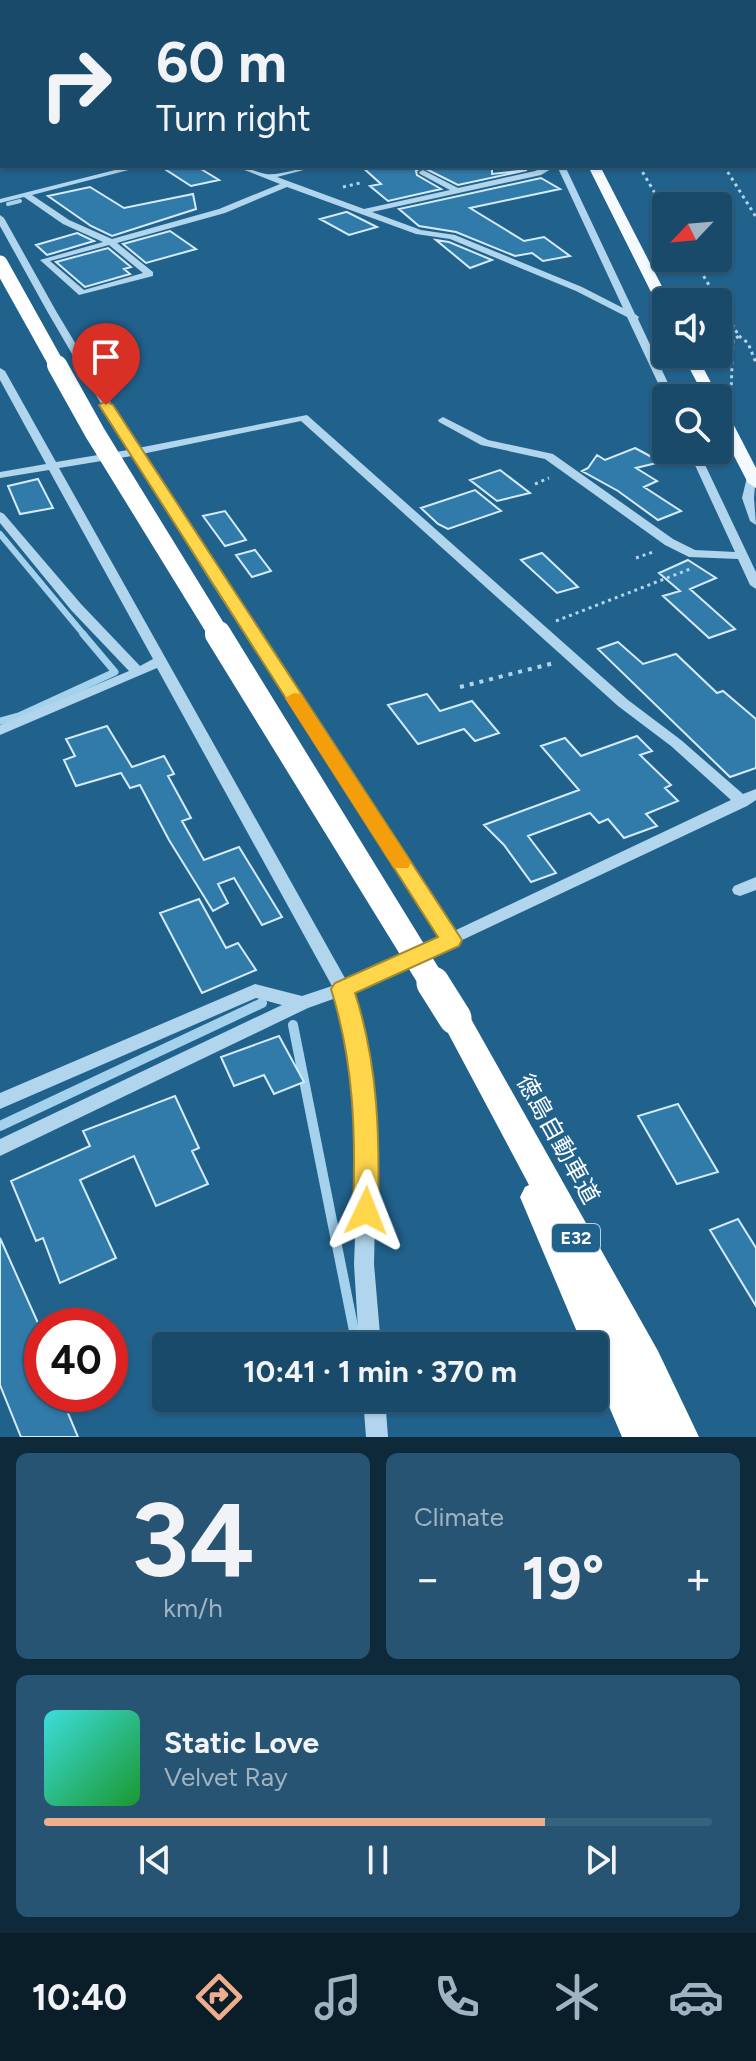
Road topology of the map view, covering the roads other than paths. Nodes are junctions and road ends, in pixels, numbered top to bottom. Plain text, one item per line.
1 (132, 168) edge
2 (243, 168) edge
3 (306, 168) edge
4 (548, 168) edge
5 (562, 168) edge
6 (595, 168) edge
7 (423, 172) dead end
8 (268, 177) junction
9 (286, 184) junction
10 (454, 189) junction
11 (26, 195) junction
12 (0, 201) edge
13 (366, 211) junction
14 (0, 218) edge
15 (111, 242) junction
16 (0, 263) edge
17 (656, 288) edge
18 (634, 317) junction
19 (0, 371) edge
20 (664, 384) edge
21 (443, 420) dead end
22 (732, 437) edge
23 (134, 452) junction
24 (51, 464) junction
25 (699, 464) edge
26 (0, 475) edge
27 (754, 480) edge
28 (0, 516) edge
29 (756, 521) edge
30 (736, 556) junction
31 (756, 585) edge
32 (162, 660) junction
33 (138, 672) junction
34 (0, 730) edge
35 (749, 798) edge
36 (756, 883) edge
37 (740, 890) dead end
38 (451, 940) junction
39 (342, 989) junction
40 (302, 1003) junction
41 (462, 1030) junction
42 (2, 1093) edge
43 (0, 1148) edge
44 (369, 1332) edge
45 (375, 1412) edge
46 (377, 1437) edge
47 (641, 1437) edge
48 (680, 1437) edge

1 - 11 street
2 - 8 street
3 - 8 street
4 - 10 street
5 - 18 street
6 - 17 main road
7 - 10 street
8 - 9 street
9 - 13 street
9 - 15 street
10 - 13 street
11 - 12 street
11 - 15 street
13 - 18 street
14 - 23 street
15 - 15 street
16 - 41 highway, 徳島自動車道 / E32, bridge
18 - 20 street
19 - 24 street
21 - 30 street
22 - 27 main road
23 - 24 street
23 - 35 street
23 - 38 street
24 - 26 street
24 - 32 street
25 - 30 street
27 - 29 street
28 - 33 street
30 - 31 street
32 - 33 street
32 - 39 street
33 - 34 street
35 - 38 street
36 - 37 street
38 - 39 street
39 - 40 street
39 - 44 street
40 - 42 street
40 - 43 street
41 - 47 highway, 徳島自動車道 / E32
41 - 48 highway, 徳島自動車道 / E32
45 - 46 street

